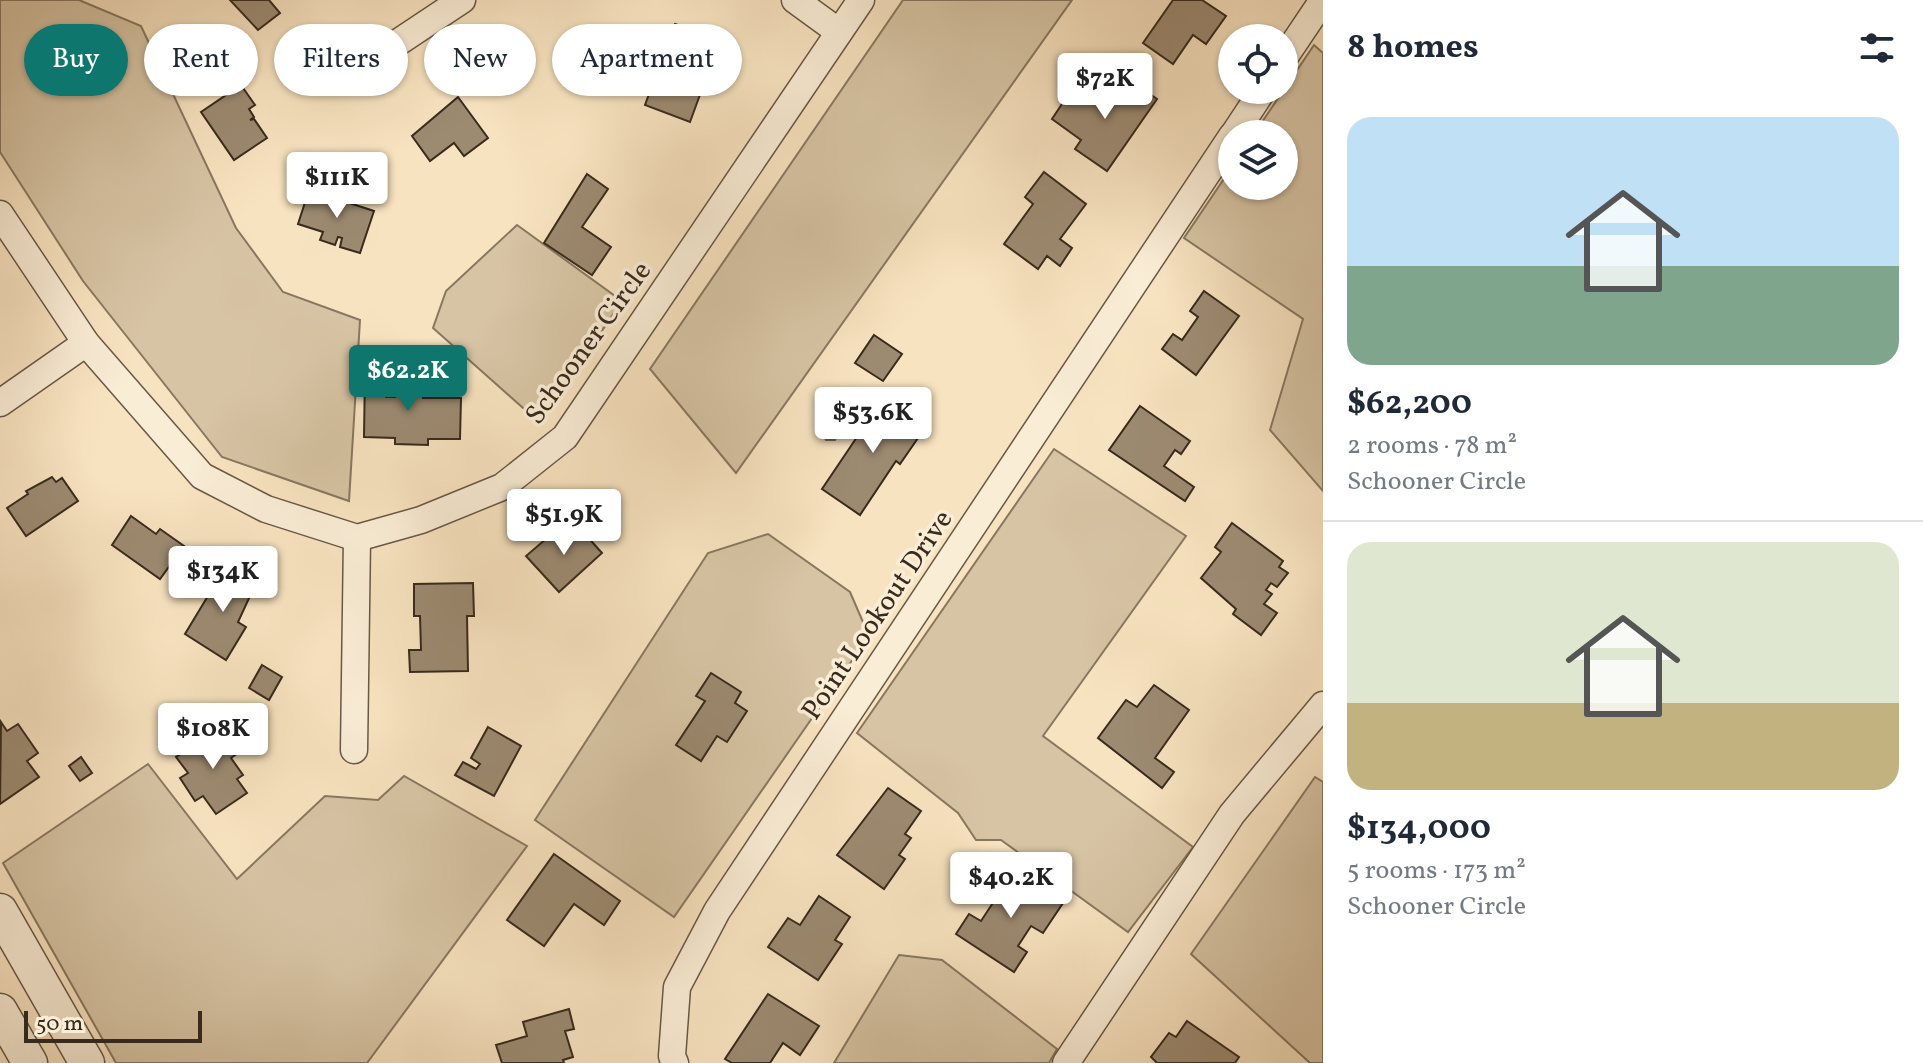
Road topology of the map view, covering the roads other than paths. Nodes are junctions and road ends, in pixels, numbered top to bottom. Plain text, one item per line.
1 (462, 0) edge
2 (795, 0) edge
3 (861, 0) edge
4 (1323, 0) edge
5 (839, 32) junction
6 (408, 36) edge
7 (1298, 37) edge
8 (1218, 158) edge
9 (0, 214) edge
10 (86, 343) junction
11 (0, 403) edge
12 (357, 538) junction
13 (1323, 705) edge
14 (354, 750) dead end
15 (0, 911) edge
16 (0, 1011) edge
17 (30, 1063) edge
18 (87, 1063) edge
19 (675, 1063) edge
20 (1066, 1063) edge

1 - 6 street
2 - 5 street
3 - 5 street, Schooner Circle
4 - 7 street
5 - 12 street, Schooner Circle
8 - 19 street, Point Lookout Drive
9 - 10 street
10 - 11 street
10 - 12 street
12 - 14 street
13 - 20 street
15 - 18 street
16 - 17 street

